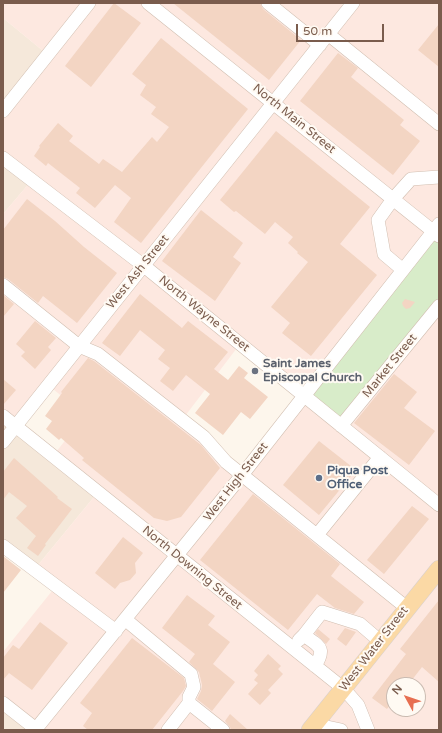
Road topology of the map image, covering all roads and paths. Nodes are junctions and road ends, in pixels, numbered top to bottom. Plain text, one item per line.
1 (89, 3) edge
2 (148, 3) edge
3 (268, 3) edge
4 (353, 3) edge
5 (328, 34) junction
6 (320, 45) junction
7 (274, 103) junction
8 (3, 111) edge
9 (439, 124) edge
10 (3, 158) edge
11 (439, 177) edge
12 (393, 199) junction
13 (437, 231) edge
14 (144, 266) junction
15 (403, 270) junction
16 (3, 285) edge
17 (439, 306) edge
18 (79, 346) junction
19 (304, 395) junction
20 (3, 416) edge
21 (16, 426) junction
22 (341, 426) junction
23 (3, 442) edge
24 (380, 457) junction
25 (242, 475) junction
26 (439, 505) edge
27 (317, 535) junction
28 (3, 546) edge
29 (178, 556) junction
30 (439, 569) edge
31 (407, 608) junction
32 (126, 620) junction
33 (116, 631) junction
34 (304, 635) junction
35 (381, 642) junction
36 (293, 648) junction
37 (315, 666) junction
38 (344, 689) junction
39 (3, 703) edge
40 (189, 704) junction
41 (36, 729) edge
42 (168, 730) edge
43 (223, 730) edge
44 (310, 730) edge
45 (341, 730) edge
46 (368, 730) edge

1 - 8 street
2 - 7 street, North Main Street
3 - 6 street
4 - 5 street, West Ash Street
5 - 6 street, West Ash Street
5 - 9 street
6 - 7 street, West Ash Street
7 - 12 street, North Main Street
7 - 14 street, West Ash Street
10 - 14 street, North Wayne Street
11 - 12 street
12 - 13 street, North Main Street
12 - 15 street
13 - 15 street, West High Street
14 - 18 street, West Ash Street
14 - 19 street, North Wayne Street
15 - 19 street, West High Street
16 - 18 street
17 - 22 street, Market Street
18 - 21 street, West Ash Street
18 - 25 street
19 - 22 street, North Wayne Street
19 - 25 street, West High Street
20 - 21 street, North Downing Street
21 - 23 street, West Ash Street
21 - 29 street, North Downing Street
22 - 24 street, North Wayne Street
24 - 26 street, North Wayne Street
24 - 27 street
25 - 27 street
25 - 29 street, West High Street
27 - 31 street
28 - 33 street
29 - 32 street, West High Street
29 - 36 street, North Downing Street
30 - 31 main road, West Water Street
31 - 35 main road, West Water Street
32 - 33 street, West High Street
32 - 40 street
33 - 41 street, West High Street
34 - 35 street
34 - 36 street
34 - 37 street
35 - 38 main road, West Water Street
36 - 37 street, North Downing Street
37 - 38 street, North Downing Street
38 - 44 main road, West Water Street
38 - 46 street, North Downing Street
39 - 41 street
40 - 42 street
40 - 43 street
44 - 45 street

